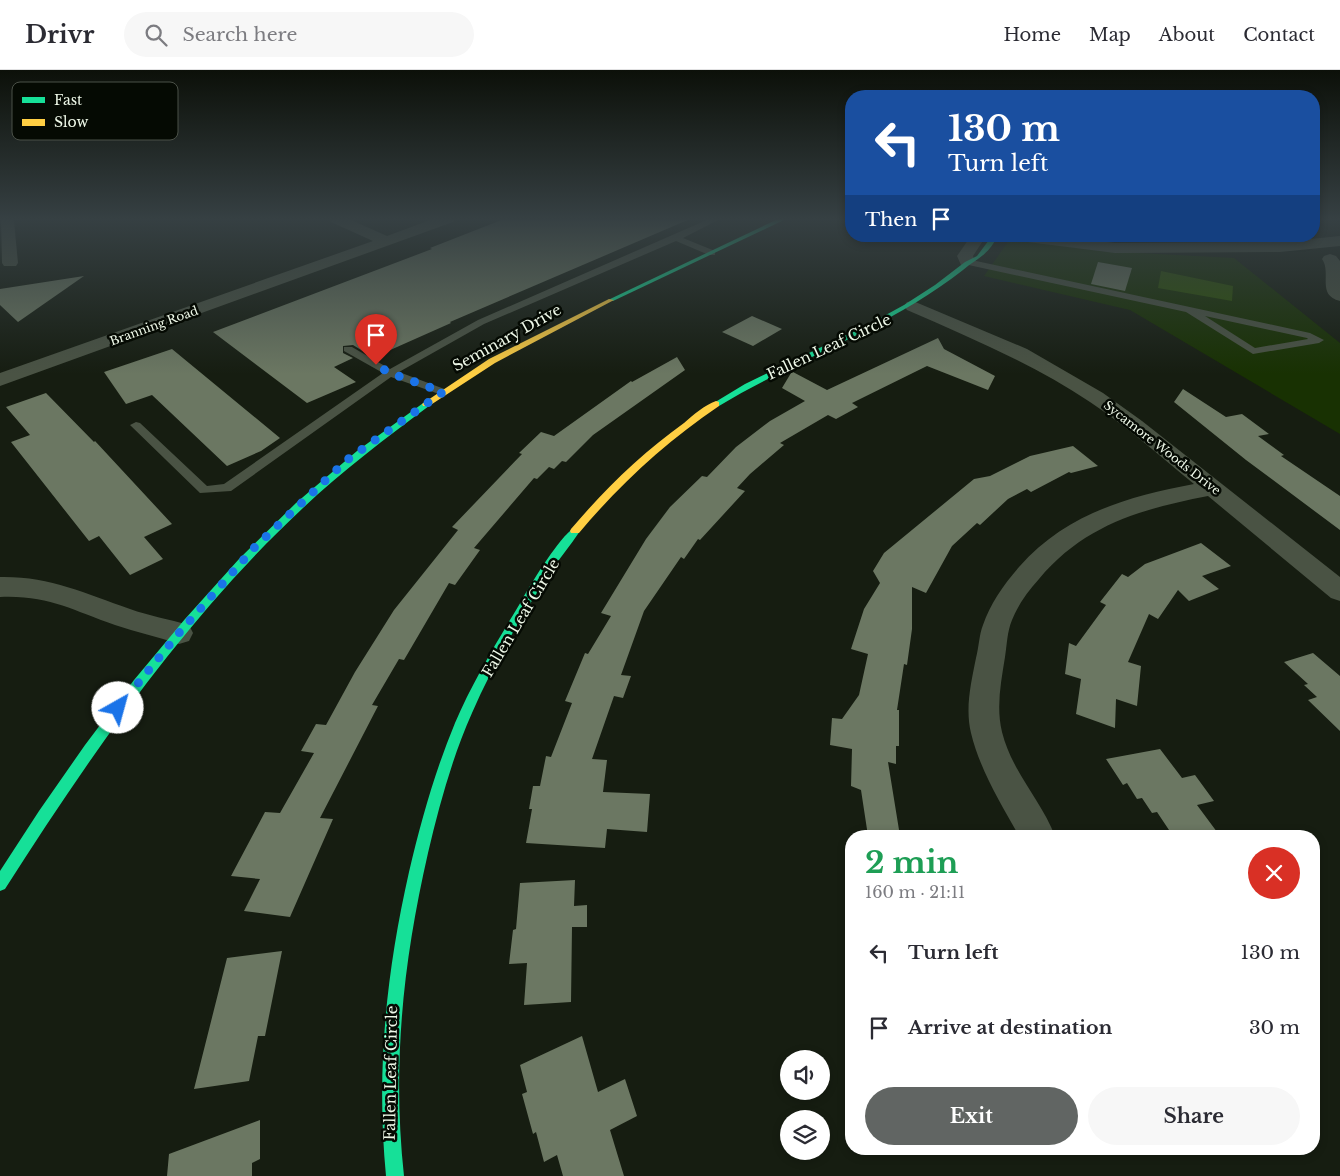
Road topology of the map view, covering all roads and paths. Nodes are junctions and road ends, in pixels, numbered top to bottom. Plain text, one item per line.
1 (304, 271) edge
2 (600, 271) edge
3 (675, 271) edge
4 (961, 271) edge
5 (1007, 271) edge
6 (1334, 271) edge
7 (1340, 296) edge
8 (913, 306) junction
9 (1189, 310) junction
10 (348, 349) dead end
11 (390, 373) junction
12 (0, 380) edge
13 (443, 392) junction
14 (136, 425) dead end
15 (1212, 488) junction
16 (0, 587) edge
17 (1340, 591) edge
18 (179, 633) junction
19 (1035, 830) edge
20 (0, 884) edge
21 (395, 1176) edge

1 - 12 street, Branning Road
2 - 11 lane
3 - 13 street, Seminary Drive
4 - 8 street, Fallen Leaf Circle
5 - 9 lane
6 - 7 street
8 - 15 street, Sycamore Woods Drive
8 - 21 street, Fallen Leaf Circle
9 - 9 lane
10 - 11 lane
11 - 13 lane
11 - 14 lane
13 - 18 street, Seminary Drive
15 - 17 street, Sycamore Woods Drive
15 - 19 street
16 - 18 street
18 - 20 street, Seminary Drive

